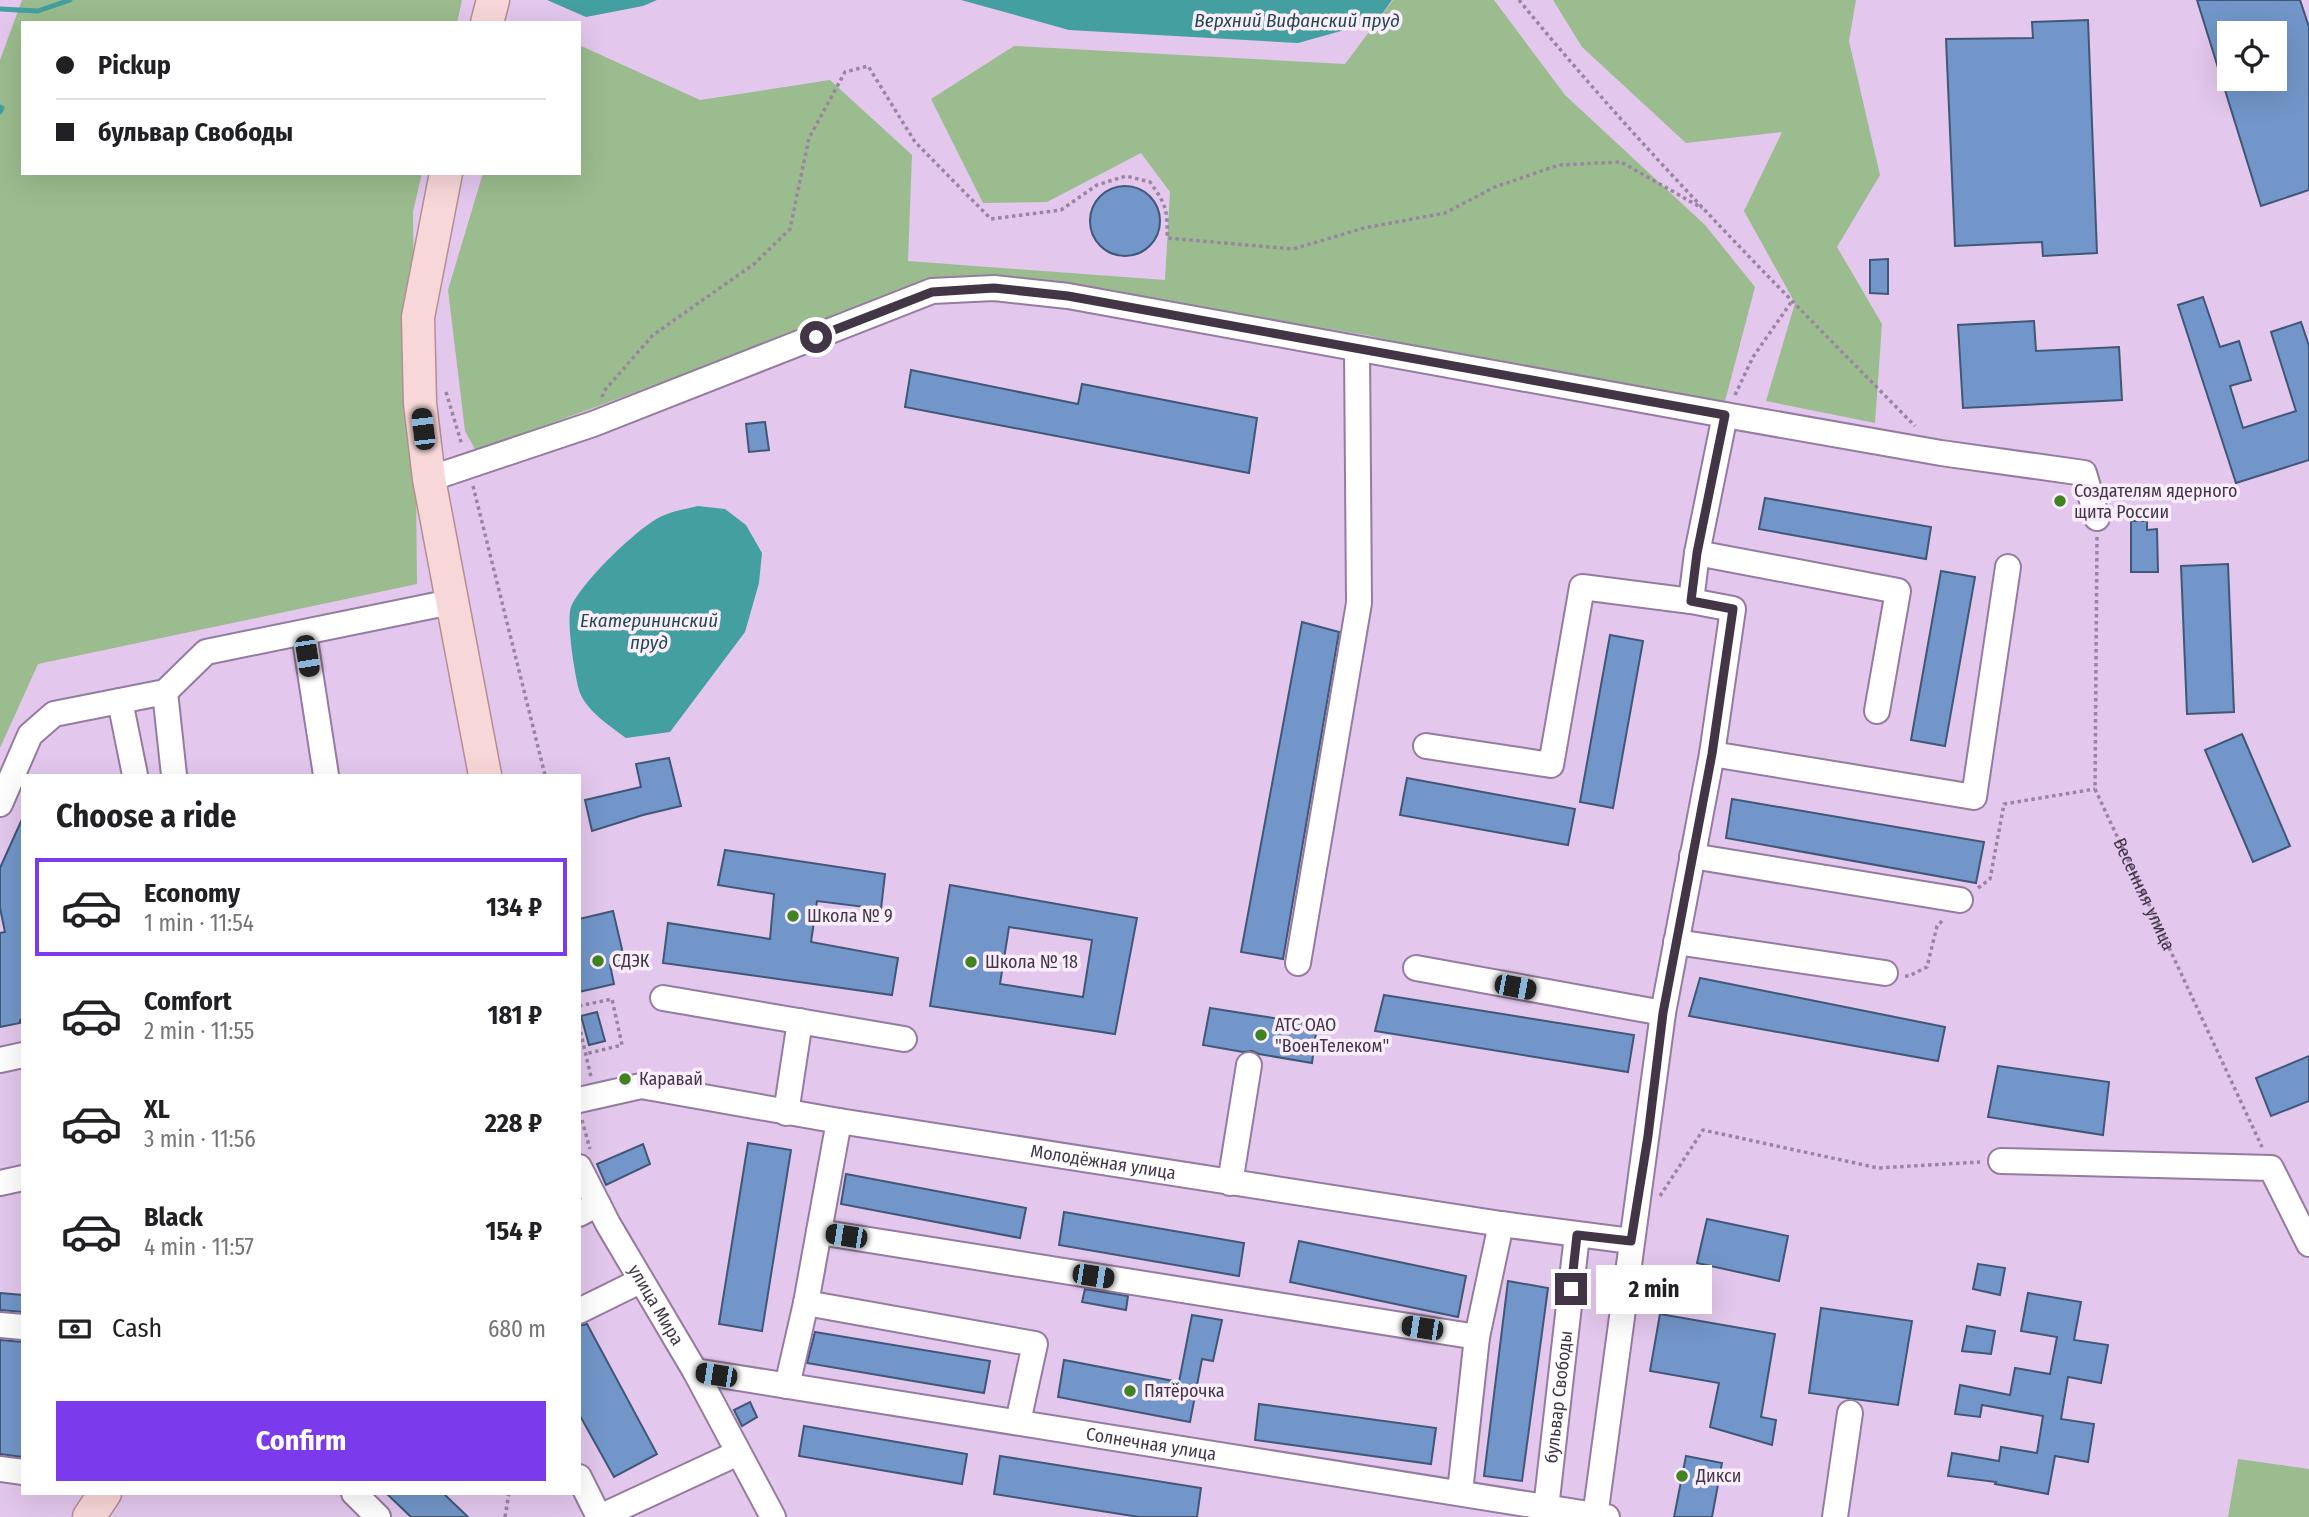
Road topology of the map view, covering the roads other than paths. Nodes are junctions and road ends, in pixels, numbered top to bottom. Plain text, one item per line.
1 (493, 0) edge
2 (488, 21) edge
3 (446, 175) edge
4 (1357, 349) junction
5 (1725, 415) junction
6 (429, 479) junction
7 (2097, 518) road end
8 (1697, 553) junction
9 (2008, 567) dead end
10 (1691, 601) junction
11 (451, 602) junction
12 (304, 633) junction
13 (165, 692) junction
14 (120, 701) junction
15 (1877, 711) dead end
16 (1426, 746) dead end
17 (1712, 754) junction
18 (135, 774) edge
19 (174, 774) edge
20 (326, 774) edge
21 (485, 774) edge
22 (0, 804) edge
23 (21, 806) edge
24 (0, 810) edge
25 (1692, 856) junction
26 (1961, 900) road end
27 (1676, 942) junction
28 (1298, 962) dead end
29 (1416, 968) dead end
30 (1885, 973) road end
31 (663, 998) dead end
32 (1663, 1013) junction
33 (800, 1021) junction
34 (904, 1039) dead end
35 (21, 1055) edge
36 (0, 1060) edge
37 (1249, 1065) dead end
38 (587, 1098) edge
39 (786, 1113) junction
40 (838, 1121) junction
41 (585, 1161) edge
42 (2001, 1161) road end
43 (21, 1178) edge
44 (0, 1183) edge
45 (1230, 1183) junction
46 (589, 1209) edge
47 (1501, 1224) junction
48 (819, 1232) junction
49 (1577, 1235) junction
50 (1631, 1241) junction
51 (2309, 1244) edge
52 (640, 1281) junction
53 (806, 1303) junction
54 (581, 1310) edge
55 (0, 1325) edge
56 (21, 1327) edge
57 (1477, 1337) junction
58 (695, 1371) junction
59 (787, 1386) junction
60 (1850, 1413) dead end
61 (1018, 1422) junction
62 (738, 1453) junction
63 (0, 1469) edge
64 (21, 1472) edge
65 (581, 1481) edge
66 (1460, 1492) junction
67 (104, 1495) edge
68 (356, 1495) edge
69 (1545, 1512) edge
70 (1599, 1516) edge
71 (89, 1517) edge
72 (378, 1517) edge
73 (600, 1517) edge
74 (773, 1517) edge
75 (1835, 1517) edge

1 - 2 main road
3 - 6 main road
4 - 5 street
4 - 6 street
4 - 28 street
5 - 7 street
5 - 8 street
6 - 11 main road
8 - 10 street
8 - 15 street
9 - 17 street
10 - 16 street
10 - 17 street
11 - 12 street
11 - 21 main road
12 - 13 street
12 - 20 street
13 - 14 street
13 - 19 street
14 - 18 street
14 - 22 street
17 - 25 street
23 - 24 street
25 - 26 street
25 - 27 street
27 - 30 street
27 - 32 street
29 - 32 street
31 - 33 street
32 - 50 street
33 - 34 street
33 - 39 street
35 - 36 street
37 - 45 street
38 - 39 street, Молодёжная улица
39 - 40 street, Молодёжная улица
40 - 45 street, Молодёжная улица
40 - 48 street
41 - 46 street, улица Мира
42 - 51 street
43 - 44 street
45 - 47 street, Молодёжная улица
46 - 52 street, улица Мира
47 - 49 street, Молодёжная улица
47 - 57 street
48 - 53 street
48 - 57 street
49 - 50 street, Молодёжная улица
49 - 69 street, бульвар Свободы
50 - 70 street
52 - 54 street
52 - 58 street, улица Мира
53 - 59 street
53 - 61 street
55 - 56 street
57 - 66 street
58 - 59 street, Солнечная улица
58 - 62 street, улица Мира
59 - 61 street, Солнечная улица
60 - 75 street
61 - 66 street, Солнечная улица
62 - 73 street
62 - 74 street, улица Мира
63 - 64 street
65 - 73 street
66 - 69 street, Солнечная улица
67 - 71 main road
68 - 72 street
69 - 70 street, Солнечная улица

